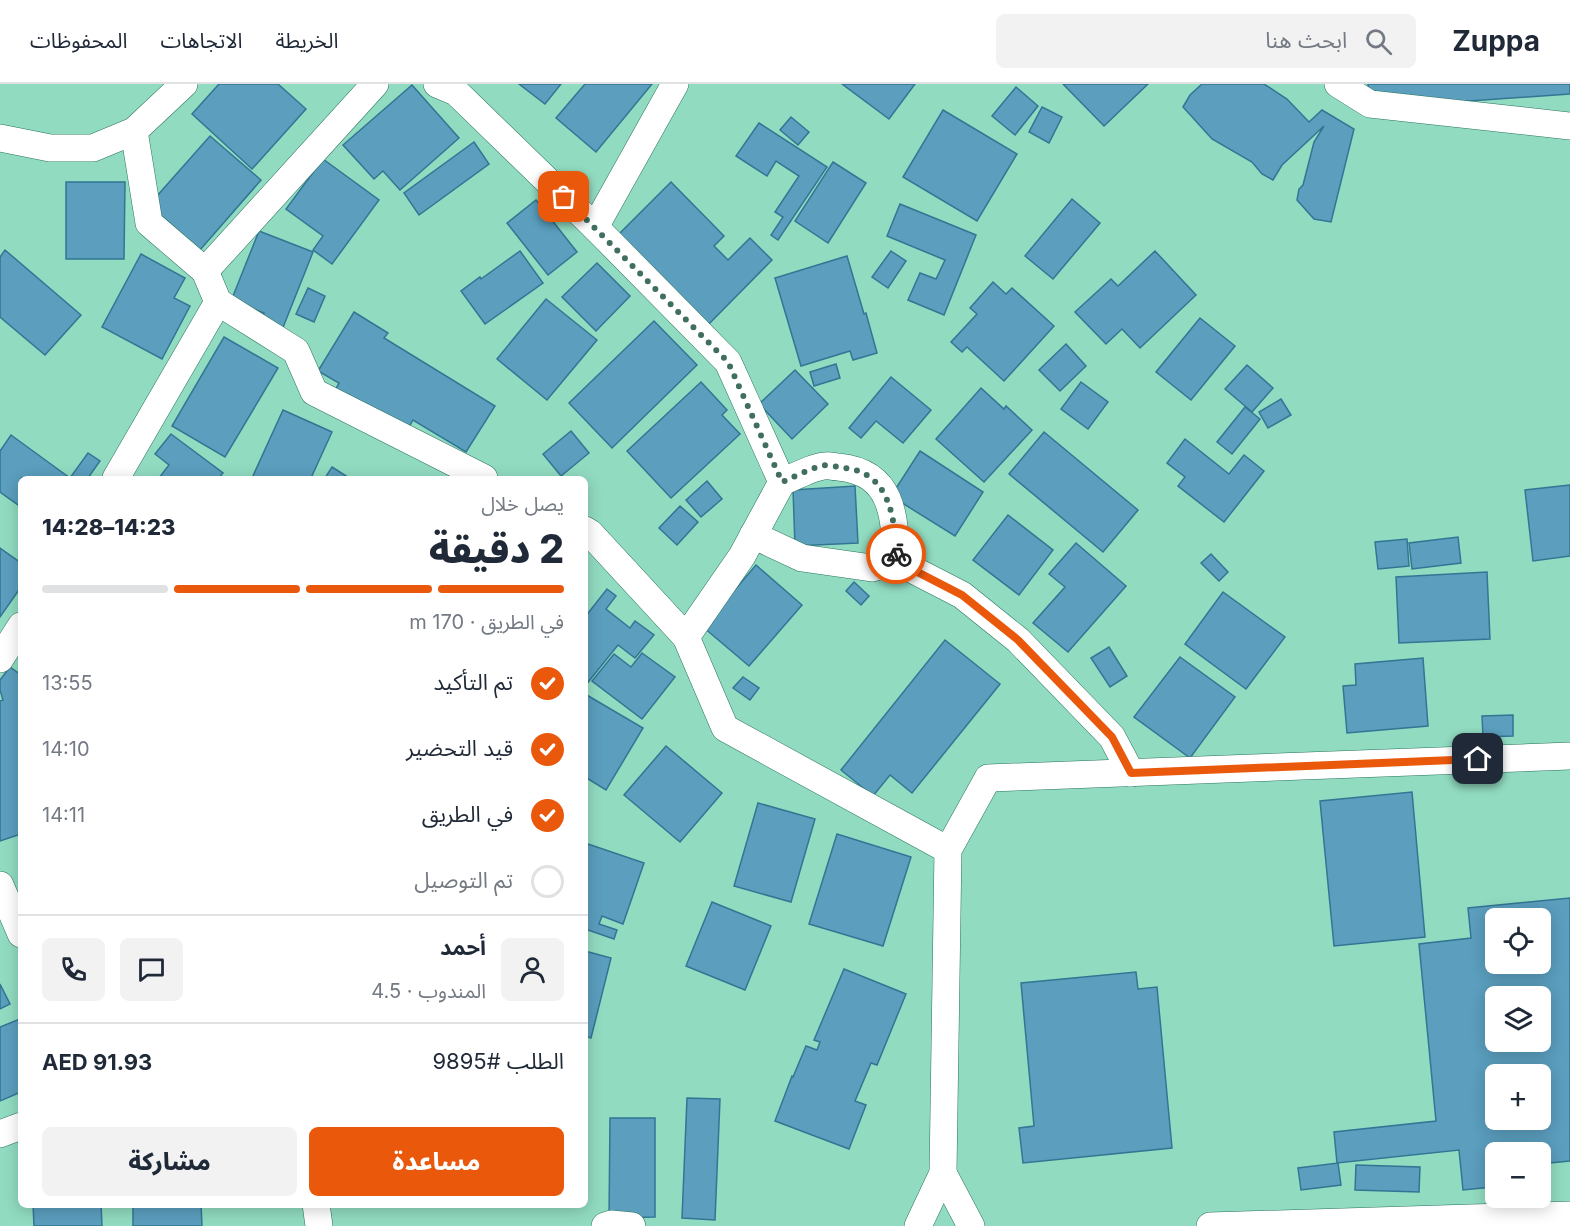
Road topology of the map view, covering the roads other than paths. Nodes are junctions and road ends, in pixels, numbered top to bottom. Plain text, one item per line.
1 (184, 84) edge
2 (375, 84) edge
3 (675, 84) edge
4 (1338, 84) edge
5 (448, 87) edge
6 (1570, 126) edge
7 (134, 131) junction
8 (0, 138) edge
9 (595, 227) junction
10 (205, 271) junction
11 (218, 302) junction
12 (117, 476) edge
13 (480, 476) edge
14 (782, 482) junction
15 (588, 532) edge
16 (753, 535) junction
17 (896, 561) junction
18 (686, 637) junction
19 (1570, 756) edge
20 (1131, 773) junction
21 (948, 850) junction
22 (0, 885) edge
23 (18, 927) edge
24 (18, 1127) edge
25 (0, 1134) edge
26 (944, 1173) junction
27 (317, 1208) edge
28 (1570, 1215) edge
29 (319, 1226) edge
30 (605, 1226) edge
31 (632, 1226) edge
32 (918, 1226) edge
33 (971, 1226) edge
34 (1210, 1226) edge

1 - 7 street
2 - 10 street
3 - 9 street
4 - 6 street
5 - 9 street
7 - 8 street
7 - 10 street
9 - 14 street
10 - 11 street
11 - 12 street
11 - 13 street
14 - 16 street
14 - 17 street
15 - 18 street
16 - 17 street
16 - 18 street
17 - 20 street
18 - 21 street
19 - 20 street
20 - 21 street
21 - 26 street
22 - 23 street
24 - 25 street
26 - 32 street
26 - 33 street
27 - 29 street
28 - 34 street
30 - 31 street

